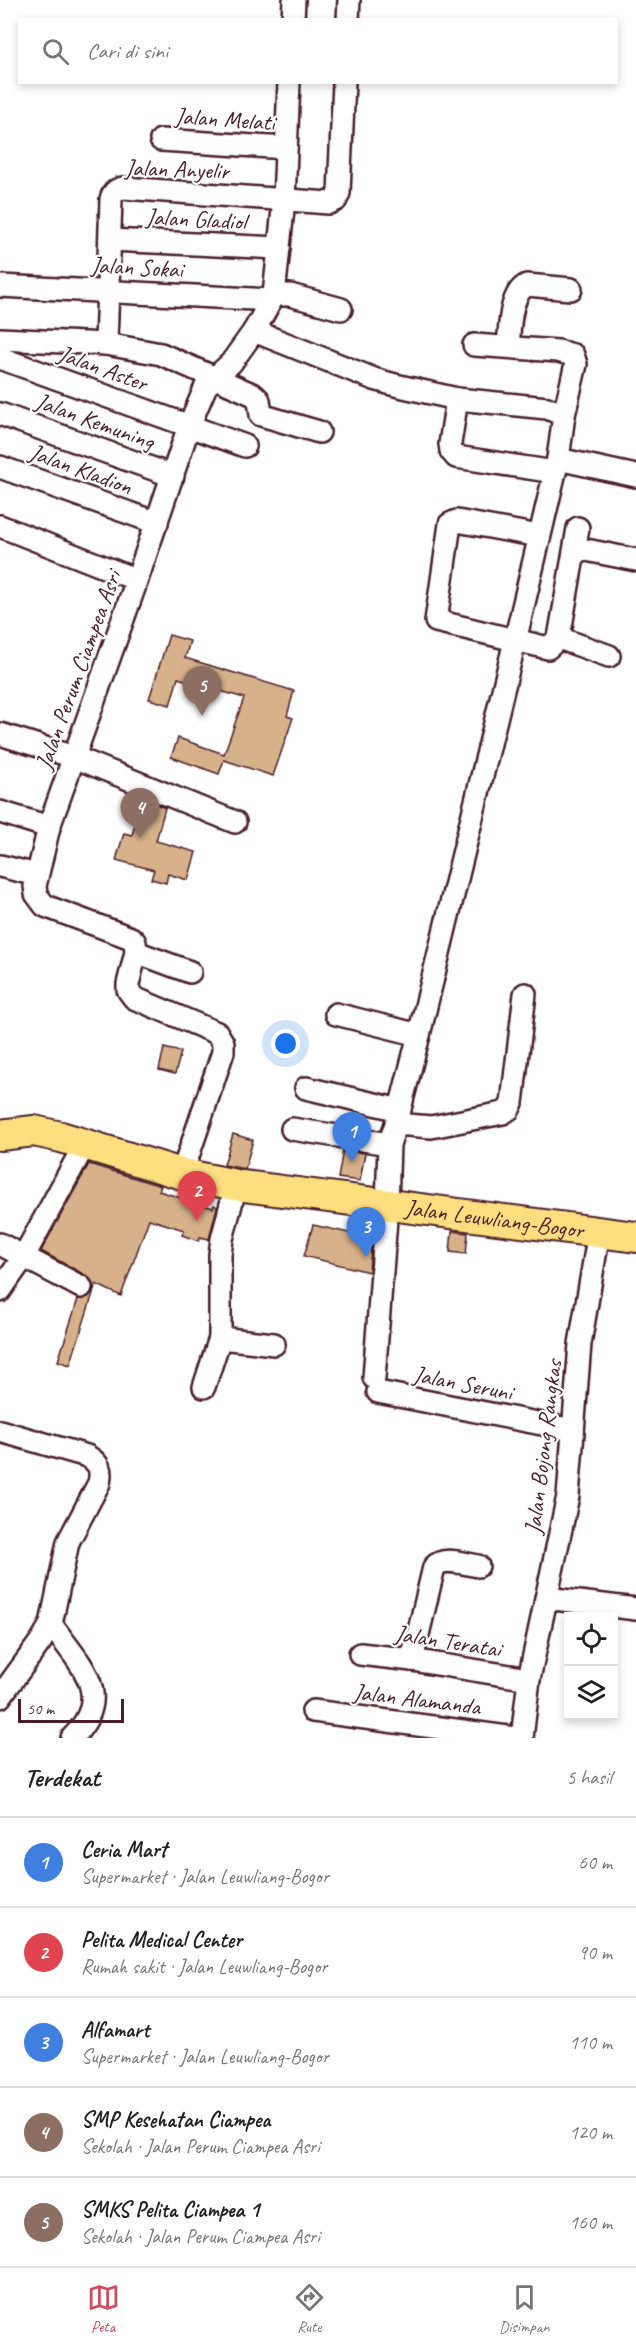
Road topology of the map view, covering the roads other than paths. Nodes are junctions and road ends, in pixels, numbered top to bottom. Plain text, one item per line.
1 (294, 0) edge
2 (350, 0) edge
3 (293, 18) edge
4 (348, 18) edge
5 (289, 84) edge
6 (344, 84) edge
7 (161, 140) dead end
8 (285, 148) junction
9 (284, 200) junction
10 (110, 240) junction
11 (279, 248) junction
12 (0, 286) edge
13 (571, 289) dead end
14 (108, 291) junction
15 (273, 297) junction
16 (341, 309) dead end
17 (254, 331) junction
18 (0, 339) edge
19 (106, 344) junction
20 (474, 345) dead end
21 (508, 346) junction
22 (0, 358) edge
23 (215, 376) junction
24 (457, 399) junction
25 (0, 414) edge
26 (564, 415) junction
27 (189, 426) junction
28 (319, 432) dead end
29 (245, 446) dead end
30 (557, 466) junction
31 (0, 467) edge
32 (173, 476) junction
33 (636, 476) edge
34 (151, 521) junction
35 (0, 526) edge
36 (539, 536) junction
37 (636, 560) edge
38 (137, 580) junction
39 (559, 638) junction
40 (515, 640) junction
41 (609, 656) dead end
42 (0, 734) edge
43 (74, 757) junction
44 (0, 812) edge
45 (235, 822) dead end
46 (49, 827) junction
47 (0, 866) edge
48 (37, 875) junction
49 (136, 952) junction
50 (190, 972) dead end
51 (525, 993) dead end
52 (336, 1014) dead end
53 (419, 1035) junction
54 (306, 1088) dead end
55 (398, 1117) junction
56 (292, 1129) dead end
57 (0, 1135) edge
58 (85, 1144) junction
59 (389, 1144) junction
60 (182, 1174) junction
61 (236, 1185) junction
62 (387, 1206) junction
63 (599, 1232) junction
64 (636, 1237) edge
65 (0, 1244) edge
66 (23, 1258) junction
67 (81, 1287) dead end
68 (0, 1291) edge
69 (220, 1338) junction
70 (274, 1344) dead end
71 (204, 1387) dead end
72 (573, 1430) junction
73 (0, 1431) edge
74 (478, 1566) dead end
75 (546, 1598) junction
76 (636, 1609) edge
77 (51, 1624) junction
78 (360, 1654) dead end
79 (412, 1660) junction
80 (529, 1679) junction
81 (0, 1697) edge
82 (313, 1712) dead end
83 (72, 1738) edge
84 (515, 1738) edge
85 (522, 1738) edge

1 - 3 street
2 - 4 street
5 - 8 street, Jalan Perum Ciampea Asri
6 - 9 street
7 - 8 street, Jalan Melati
8 - 9 street, Jalan Perum Ciampea Asri
9 - 10 street, Jalan Anyelir
9 - 11 street, Jalan Perum Ciampea Asri
10 - 11 street, Jalan Gladiol
10 - 14 street, Jalan Anyelir
11 - 15 street, Jalan Perum Ciampea Asri
12 - 14 street, Jalan Sokai
13 - 21 street
14 - 15 street, Jalan Sokai
14 - 19 street, Jalan Anyelir
15 - 16 street, Jalan Sokai
15 - 17 street, Jalan Perum Ciampea Asri
17 - 23 street, Jalan Perum Ciampea Asri
17 - 24 street
18 - 19 street
19 - 23 street
20 - 21 street
21 - 26 street
22 - 27 street, Jalan Aster
23 - 27 street, Jalan Perum Ciampea Asri
23 - 28 street
24 - 26 street
24 - 30 street
25 - 32 street, Jalan Kemuning
26 - 30 street
27 - 29 street, Jalan Aster
27 - 32 street, Jalan Perum Ciampea Asri
30 - 33 street
30 - 36 street
31 - 34 street, Jalan Kladion
32 - 34 street, Jalan Perum Ciampea Asri
34 - 38 street, Jalan Perum Ciampea Asri
35 - 38 street
36 - 40 street
36 - 40 street
37 - 39 street
38 - 43 street, Jalan Perum Ciampea Asri
39 - 40 street
39 - 41 street
40 - 53 street
42 - 43 street
43 - 45 street
43 - 46 street, Jalan Perum Ciampea Asri
44 - 46 street
46 - 48 street, Jalan Perum Ciampea Asri
47 - 48 street
48 - 49 street, Jalan Perum Ciampea Asri
49 - 50 street
49 - 60 street
51 - 55 street
52 - 53 street
53 - 55 street
54 - 55 street
55 - 59 street
56 - 59 street
57 - 58 highway, Jalan Leuwliang-Bogor
58 - 60 highway, Jalan Leuwliang-Bogor
58 - 66 street
59 - 62 street
60 - 61 highway, Jalan Leuwliang-Bogor
61 - 62 highway, Jalan Leuwliang-Bogor
61 - 69 street
62 - 63 highway, Jalan Leuwliang-Bogor
62 - 72 street, Jalan Seruni
63 - 64 highway, Jalan Leuwliang-Bogor
63 - 72 street, Jalan Bojong Rangkas
65 - 66 street
66 - 67 street
66 - 68 street
69 - 70 street
69 - 71 street
72 - 75 street, Jalan Bojong Rangkas
73 - 77 street
74 - 79 street
75 - 76 street
75 - 80 street, Jalan Bojong Rangkas
77 - 81 street
77 - 83 street
78 - 79 street, Jalan Teratai
79 - 80 street, Jalan Teratai
80 - 85 street, Jalan Bojong Rangkas
82 - 84 street, Jalan Alamanda

